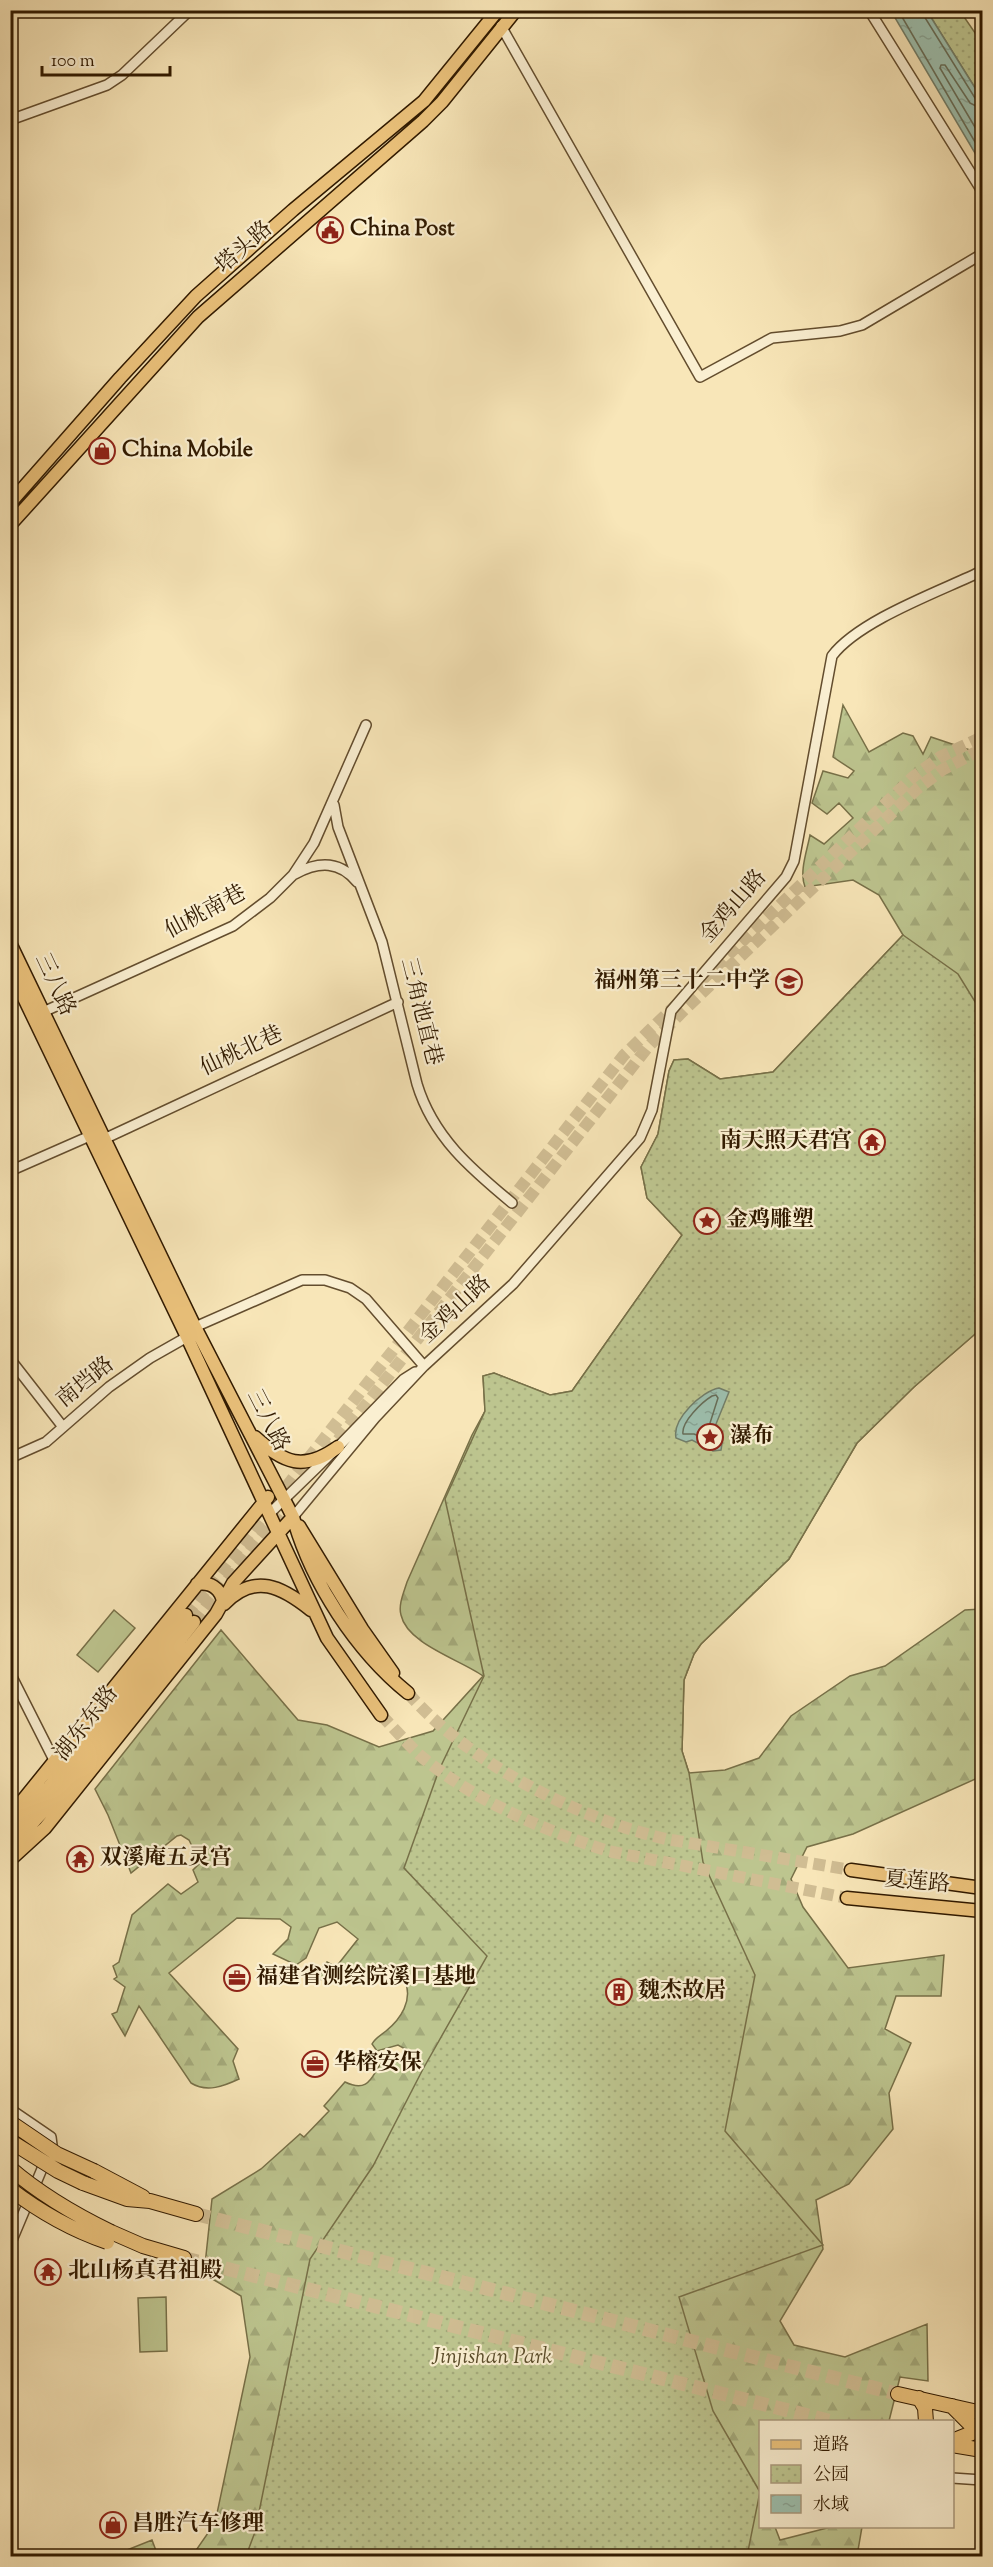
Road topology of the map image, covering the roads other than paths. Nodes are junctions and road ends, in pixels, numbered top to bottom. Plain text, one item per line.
1 (190, 10) edge
2 (498, 10) edge
3 (516, 10) edge
4 (869, 10) edge
5 (501, 26) junction
6 (10, 120) edge
7 (982, 190) edge
8 (982, 254) edge
9 (10, 503) edge
10 (10, 525) edge
11 (982, 571) edge
12 (366, 725) dead end
13 (334, 802) junction
14 (293, 875) junction
15 (362, 887) junction
16 (10, 943) edge
17 (10, 969) edge
18 (398, 1002) junction
19 (43, 1012) junction
20 (98, 1137) junction
21 (10, 1172) edge
22 (512, 1203) dead end
23 (191, 1332) junction
24 (10, 1359) edge
25 (424, 1366) junction
26 (63, 1427) junction
27 (248, 1430) junction
28 (338, 1447) junction
29 (10, 1458) edge
30 (276, 1486) junction
31 (283, 1500) junction
32 (267, 1508) junction
33 (293, 1517) junction
34 (278, 1533) junction
35 (197, 1584) junction
36 (223, 1601) junction
37 (314, 1612) junction
38 (216, 1614) junction
39 (10, 1673) edge
40 (408, 1693) tunnel mouth
41 (381, 1715) tunnel mouth
42 (54, 1760) junction
43 (10, 1816) edge
44 (10, 1831) edge
45 (10, 1848) edge
46 (10, 1860) edge
47 (851, 1870) tunnel mouth
48 (982, 1888) edge
49 (847, 1898) tunnel mouth
50 (982, 1911) edge
51 (10, 2109) edge
52 (10, 2122) edge
53 (10, 2141) edge
54 (10, 2168) edge
55 (10, 2189) edge
56 (32, 2197) junction
57 (10, 2200) edge
58 (150, 2201) junction
59 (196, 2214) tunnel mouth
60 (109, 2237) junction
61 (10, 2245) edge
62 (184, 2258) tunnel mouth
63 (898, 2394) tunnel mouth
64 (919, 2398) junction
65 (952, 2406) junction
66 (982, 2413) edge
67 (926, 2420) edge
68 (981, 2432) edge
69 (954, 2442) edge
70 (954, 2443) edge
71 (982, 2450) edge
72 (954, 2478) edge
73 (982, 2480) edge

1 - 6 street
2 - 9 main road, 塔头路
3 - 5 main road, 塔头路
4 - 7 street
5 - 8 street
5 - 10 main road, 塔头路
11 - 25 street, 金鸡山路
12 - 13 street, 仙桃南巷
13 - 14 street, 仙桃南巷
13 - 15 street, 三角池直巷
14 - 15 street
14 - 19 street, 仙桃南巷
15 - 18 street, 三角池直巷
16 - 19 main road, 三八路
17 - 20 main road, 三八路
18 - 20 street, 仙桃北巷
18 - 22 street, 三角池直巷
19 - 20 main road, 三八路
20 - 21 street, 仙桃北巷
20 - 23 main road, 三八路
23 - 25 street, 南垱路
23 - 26 street, 南垱路
23 - 27 main road, 三八路
23 - 32 main road, 三八路
24 - 26 street
25 - 28 street
25 - 33 street
26 - 29 street, 南垱路
27 - 28 main road
27 - 30 main road, 三八路
28 - 31 street
30 - 31 main road, 三八路
30 - 32 main road
31 - 32 street
31 - 33 main road, 三八路
32 - 34 main road, 三八路
32 - 35 main road
33 - 34 main road
33 - 40 main road, 三八路
34 - 36 main road
34 - 37 main road, 三八路
35 - 36 main road
35 - 42 main road
36 - 38 main road
37 - 38 main road
37 - 41 main road, 三八路
38 - 46 main road
39 - 42 street
42 - 43 main road
44 - 45 main road, 湖东东路
47 - 48 main road, 夏莲路
49 - 50 main road, 夏莲路
51 - 56 street
52 - 58 highway, bridge
53 - 58 highway, bridge
54 - 60 highway, bridge
55 - 60 highway, bridge
56 - 57 street
56 - 61 street
58 - 59 highway
60 - 62 highway
63 - 64 highway
64 - 65 highway
64 - 67 highway
65 - 66 highway
65 - 68 highway
68 - 69 highway
70 - 71 highway
72 - 73 street

